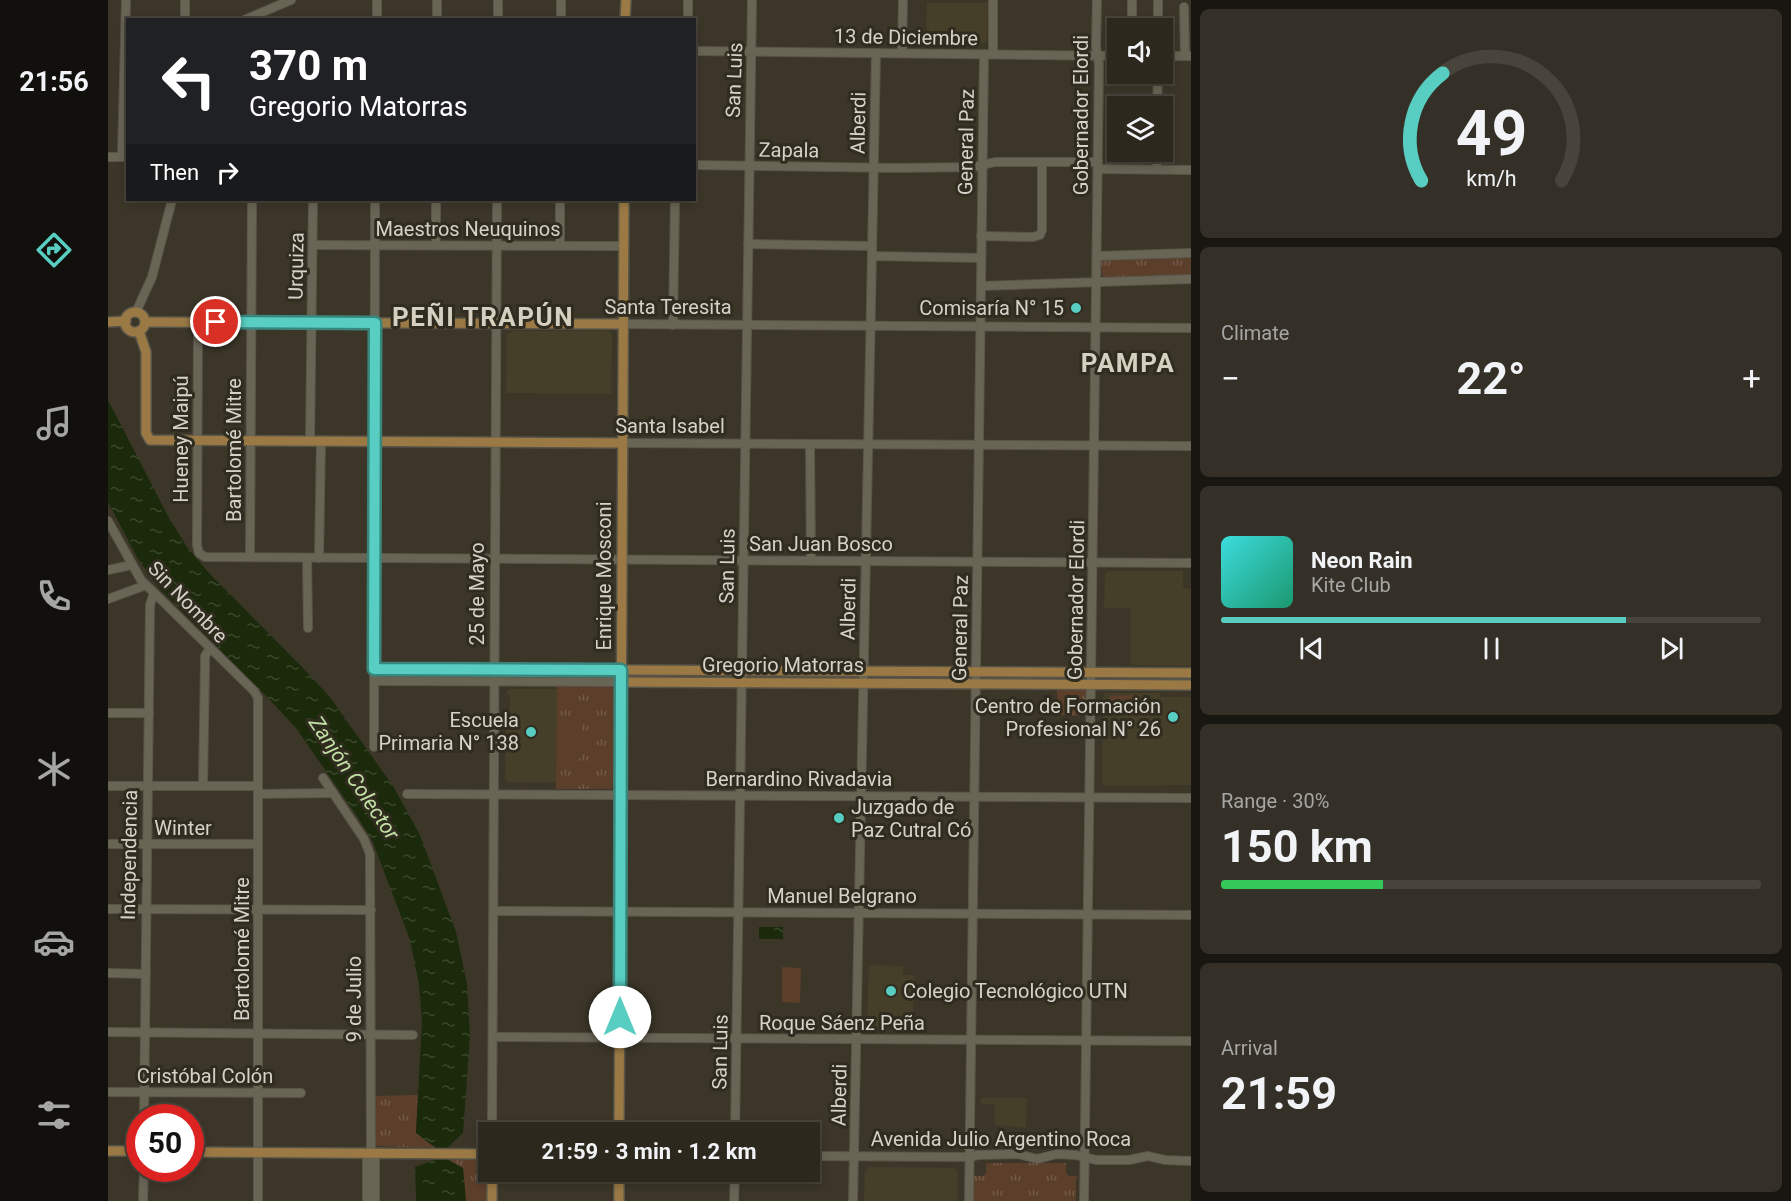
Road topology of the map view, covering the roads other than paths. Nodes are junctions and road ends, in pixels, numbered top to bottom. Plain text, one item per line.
1 (126, 0) edge
2 (185, 0) edge
3 (291, 0) edge
4 (377, 0) edge
5 (437, 0) edge
6 (498, 0) edge
7 (561, 0) edge
8 (626, 0) edge
9 (688, 0) edge
10 (752, 0) edge
11 (903, 0) edge
12 (993, 0) edge
13 (1097, 0) edge
14 (1132, 0) edge
15 (1158, 0) edge
16 (1184, 7) dead end
17 (185, 18) edge
18 (249, 18) edge
19 (377, 18) edge
20 (437, 18) edge
21 (498, 18) edge
22 (561, 18) edge
23 (625, 18) edge
24 (688, 18) edge
25 (1132, 18) edge
26 (1158, 18) edge
27 (696, 51) edge
28 (751, 52) junction
29 (876, 53) junction
30 (903, 53) junction
31 (984, 54) junction
32 (993, 54) junction
33 (1098, 56) junction
34 (1107, 56) edge
35 (1188, 56) edge
36 (108, 157) edge
37 (125, 157) edge
38 (1042, 162) junction
39 (1157, 162) edge
40 (696, 165) edge
41 (982, 165) junction
42 (1098, 165) junction
43 (749, 166) junction
44 (874, 168) junction
45 (1157, 169) junction
46 (1191, 170) edge
47 (172, 201) edge
48 (252, 201) edge
49 (314, 201) edge
50 (375, 201) edge
51 (436, 201) edge
52 (497, 201) edge
53 (560, 201) edge
54 (624, 201) edge
55 (675, 201) edge
56 (981, 236) junction
57 (747, 244) junction
58 (313, 245) junction
59 (375, 245) junction
60 (436, 245) junction
61 (497, 246) junction
62 (560, 246) junction
63 (624, 246) junction
64 (872, 246) junction
65 (1191, 253) edge
66 (872, 256) junction
67 (1097, 256) junction
68 (981, 258) junction
69 (1191, 279) edge
70 (1097, 282) junction
71 (981, 286) junction
72 (136, 312) junction
73 (126, 321) junction
74 (108, 322) edge
75 (145, 322) junction
76 (198, 322) junction
77 (252, 322) junction
78 (312, 322) junction
79 (375, 323) junction
80 (497, 324) junction
81 (623, 324) junction
82 (673, 325) junction
83 (746, 325) junction
84 (871, 326) junction
85 (980, 326) junction
86 (1096, 327) junction
87 (1191, 328) edge
88 (139, 331) junction
89 (197, 441) junction
90 (251, 441) junction
91 (315, 441) junction
92 (374, 442) junction
93 (496, 443) junction
94 (622, 443) junction
95 (745, 444) junction
96 (810, 444) junction
97 (868, 445) junction
98 (979, 445) junction
99 (1094, 446) junction
100 (1191, 446) edge
101 (108, 521) edge
102 (200, 555) joint
103 (250, 557) junction
104 (307, 558) junction
105 (319, 558) junction
106 (374, 558) junction
107 (495, 559) junction
108 (622, 559) junction
109 (743, 560) junction
110 (811, 560) junction
111 (866, 561) junction
112 (977, 561) junction
113 (1093, 562) junction
114 (1191, 563) edge
115 (131, 565) junction
116 (108, 570) edge
117 (146, 585) junction
118 (154, 593) junction
119 (108, 599) edge
120 (308, 628) dead end
121 (210, 648) junction
122 (374, 669) junction
123 (495, 669) junction
124 (621, 670) junction
125 (742, 670) junction
126 (864, 671) junction
127 (976, 672) junction
128 (1091, 672) junction
129 (1191, 673) edge
130 (374, 681) junction
131 (495, 681) junction
132 (621, 682) junction
133 (741, 683) junction
134 (863, 683) junction
135 (976, 684) junction
136 (1091, 684) junction
137 (1191, 685) edge
138 (257, 696) joint
139 (108, 713) edge
140 (149, 714) junction
141 (374, 747) dead end
142 (323, 778) dead end
143 (108, 786) edge
144 (148, 786) junction
145 (203, 786) junction
146 (258, 790) junction
147 (333, 794) junction
148 (407, 794) dead end
149 (494, 794) junction
150 (621, 795) junction
151 (740, 795) junction
152 (861, 796) junction
153 (974, 796) junction
154 (1090, 797) junction
155 (1191, 798) edge
156 (108, 844) edge
157 (147, 844) junction
158 (258, 844) junction
159 (108, 909) edge
160 (147, 909) junction
161 (258, 910) junction
162 (371, 910) junction
163 (494, 911) junction
164 (620, 911) junction
165 (738, 912) junction
166 (859, 913) junction
167 (973, 914) junction
168 (1088, 914) junction
169 (1191, 915) edge
170 (108, 974) edge
171 (146, 974) junction
172 (108, 1032) edge
173 (145, 1033) junction
174 (258, 1034) junction
175 (371, 1035) junction
176 (413, 1035) dead end
177 (493, 1037) junction
178 (619, 1038) junction
179 (737, 1039) junction
180 (856, 1039) junction
181 (971, 1040) junction
182 (1087, 1040) junction
183 (1191, 1041) edge
184 (108, 1092) edge
185 (145, 1092) junction
186 (258, 1093) junction
187 (301, 1093) dead end
188 (145, 1104) edge
189 (492, 1122) edge
190 (619, 1122) edge
191 (735, 1122) edge
192 (108, 1151) edge
193 (126, 1151) edge
194 (204, 1152) edge
195 (258, 1152) junction
196 (371, 1153) junction
197 (478, 1154) edge
198 (820, 1156) edge
199 (854, 1156) junction
200 (969, 1157) junction
201 (1085, 1157) junction
202 (1191, 1161) edge
203 (144, 1182) edge
204 (492, 1182) edge
205 (619, 1182) edge
206 (735, 1182) edge
207 (143, 1201) edge
208 (258, 1201) edge
209 (367, 1201) edge
210 (375, 1201) edge
211 (492, 1201) edge
212 (618, 1201) edge
213 (734, 1201) edge
214 (853, 1201) edge
215 (969, 1201) edge
216 (1084, 1201) edge

1 - 37 street
2 - 17 street
3 - 18 street
4 - 19 street
5 - 20 street
6 - 21 street
7 - 22 street
8 - 23 main road
9 - 24 street
10 - 28 street, San Luis
11 - 30 street
12 - 32 street
13 - 33 street, Gobernador Elordi
14 - 25 street
15 - 26 street
16 - 35 street
27 - 28 street, 13 de Diciembre
28 - 29 street, 13 de Diciembre
28 - 43 street, San Luis
29 - 30 street, 13 de Diciembre
29 - 44 street, Alberdi
30 - 31 street, 13 de Diciembre
31 - 32 street, 13 de Diciembre
31 - 41 street, General Paz
32 - 33 street, 13 de Diciembre
33 - 34 street, 13 de Diciembre
33 - 42 street, Gobernador Elordi
36 - 37 street
38 - 41 street, Zapala
38 - 42 street, Zapala
38 - 56 street
39 - 45 street
40 - 43 street, Zapala
41 - 44 street, Zapala
41 - 56 street, General Paz
42 - 45 street, Zapala
42 - 67 street, Gobernador Elordi
43 - 44 street, Zapala
43 - 57 street, San Luis
44 - 64 street, Alberdi
45 - 46 street, Zapala
47 - 72 street
48 - 77 street, Bartolomé Mitre
49 - 58 street, Urquiza
50 - 59 street
51 - 60 street
52 - 61 street, 25 de Mayo
53 - 62 street
54 - 63 main road, Enrique Mosconi
55 - 82 street
56 - 68 street, General Paz
57 - 64 street
57 - 83 street, San Luis
58 - 59 street, Maestros Neuquinos
58 - 78 street, Urquiza
59 - 60 street, Maestros Neuquinos
59 - 79 street
60 - 61 street, Maestros Neuquinos
61 - 62 street, Maestros Neuquinos
61 - 80 street, 25 de Mayo
62 - 63 street, Maestros Neuquinos
63 - 81 main road, Enrique Mosconi
64 - 66 street, Alberdi
65 - 67 street
66 - 68 street
66 - 84 street, Alberdi
67 - 70 street, Gobernador Elordi
68 - 71 street, General Paz
69 - 70 street
70 - 71 street
70 - 86 street, Gobernador Elordi
71 - 85 street, General Paz
72 - 73 main road
72 - 75 main road
73 - 74 main road
73 - 88 main road
75 - 76 main road, Santa Teresita
75 - 88 main road
76 - 77 main road, Santa Teresita
76 - 89 street, Hueney Maipú
77 - 78 main road, Santa Teresita
77 - 90 street, Bartolomé Mitre
78 - 79 main road, Santa Teresita
78 - 91 street, Urquiza
79 - 80 main road, Santa Teresita
79 - 92 street
80 - 81 main road, Santa Teresita
80 - 93 street, 25 de Mayo
81 - 82 street, Santa Teresita
81 - 94 main road, Enrique Mosconi
82 - 83 street, Santa Teresita
83 - 84 street, Santa Teresita
83 - 95 street, San Luis
84 - 85 street, Santa Teresita
84 - 97 street, Alberdi
85 - 86 street, Santa Teresita
85 - 98 street, General Paz
86 - 87 street, Santa Teresita
86 - 99 street, Gobernador Elordi
88 - 89 main road, Santa Isabel
89 - 90 main road, Santa Isabel
89 - 102 street, Hueney Maipú
90 - 91 main road, Santa Isabel
90 - 103 street, Bartolomé Mitre
91 - 92 main road, Santa Isabel
91 - 105 street, Urquiza
92 - 93 main road, Santa Isabel
92 - 106 street
93 - 94 main road, Santa Isabel
93 - 107 street, 25 de Mayo
94 - 95 street, Santa Isabel
94 - 108 main road, Enrique Mosconi
95 - 96 street, Santa Isabel
95 - 109 street, San Luis
96 - 97 street, Santa Isabel
96 - 110 street
97 - 98 street, Santa Isabel
97 - 111 street, Alberdi
98 - 99 street, Santa Isabel
98 - 112 street, General Paz
99 - 100 street, Santa Isabel
99 - 113 street, Gobernador Elordi
101 - 115 street, Sin Nombre
102 - 103 street, San Juan Bosco
103 - 104 street, San Juan Bosco
104 - 105 street, San Juan Bosco
104 - 120 street
105 - 106 street, San Juan Bosco
106 - 107 street, San Juan Bosco
106 - 122 street
107 - 108 street, San Juan Bosco
107 - 123 street, 25 de Mayo
108 - 109 street, San Juan Bosco
108 - 124 main road, Enrique Mosconi
109 - 110 street, San Juan Bosco
109 - 125 street, San Luis
110 - 111 street, San Juan Bosco
111 - 112 street, San Juan Bosco
111 - 126 street, Alberdi
112 - 113 street, San Juan Bosco
112 - 127 street, General Paz
113 - 114 street, San Juan Bosco
113 - 128 street, Gobernador Elordi
115 - 116 street
115 - 117 street, Sin Nombre
117 - 118 street, Sin Nombre
117 - 119 street
118 - 121 street, Sin Nombre
118 - 140 street, Independencia
121 - 138 street, Sin Nombre
121 - 145 street
122 - 123 street, Gregorio Matorras
122 - 130 street
123 - 124 street, Gregorio Matorras
123 - 131 street, 25 de Mayo
124 - 125 main road, Gregorio Matorras
124 - 132 main road, Enrique Mosconi
125 - 126 main road, Gregorio Matorras
125 - 133 street, San Luis
126 - 127 main road, Gregorio Matorras
126 - 134 street, Alberdi
127 - 128 main road, Gregorio Matorras
127 - 135 street, General Paz
128 - 129 main road, Gregorio Matorras
128 - 136 street, Gobernador Elordi
130 - 131 street, Gregorio Matorras
130 - 141 street
131 - 132 street, Gregorio Matorras
131 - 149 street, 25 de Mayo
132 - 133 main road, Gregorio Matorras
132 - 150 main road, Enrique Mosconi
133 - 134 main road, Gregorio Matorras
133 - 151 street, San Luis
134 - 135 main road, Gregorio Matorras
134 - 152 street, Alberdi
135 - 136 main road, Gregorio Matorras
135 - 153 street, General Paz
136 - 137 main road, Gregorio Matorras
136 - 154 street, Gobernador Elordi
138 - 146 street, Bartolomé Mitre
139 - 140 street
140 - 144 street, Independencia
142 - 147 street
143 - 144 street
144 - 145 street
144 - 157 street, Independencia
145 - 146 street
146 - 147 street
146 - 158 street, Bartolomé Mitre
147 - 162 street, 9 de Julio
148 - 149 street, Bernardino Rivadavia
149 - 150 street, Bernardino Rivadavia
149 - 163 street, 25 de Mayo
150 - 151 street, Bernardino Rivadavia
150 - 164 main road, Enrique Mosconi
151 - 152 street, Bernardino Rivadavia
151 - 165 street, San Luis
152 - 153 street, Bernardino Rivadavia
152 - 166 street, Alberdi
153 - 154 street, Bernardino Rivadavia
153 - 167 street, General Paz
154 - 155 street, Bernardino Rivadavia
154 - 168 street, Gobernador Elordi
156 - 157 street, Winter
157 - 158 street, Winter
157 - 160 street, Independencia
158 - 161 street, Bartolomé Mitre
159 - 160 street
160 - 161 street
160 - 171 street, Independencia
161 - 162 street
161 - 174 street, Bartolomé Mitre
162 - 175 street, 9 de Julio
163 - 164 street, Manuel Belgrano
163 - 177 street, 25 de Mayo
164 - 165 street, Manuel Belgrano
164 - 178 main road, Enrique Mosconi
165 - 166 street, Manuel Belgrano
165 - 179 street, San Luis
166 - 167 street, Manuel Belgrano
166 - 180 street, Alberdi
167 - 168 street, Manuel Belgrano
167 - 181 street, General Paz
168 - 169 street, Manuel Belgrano
168 - 182 street, Gobernador Elordi
170 - 171 street
171 - 173 street, Independencia
172 - 173 street
173 - 174 street
173 - 185 street, Independencia
174 - 175 street
174 - 186 street, Bartolomé Mitre
175 - 176 street
175 - 196 street, 9 de Julio
177 - 178 street, Roque Sáenz Peña
177 - 189 street, 25 de Mayo
178 - 179 street, Roque Sáenz Peña
178 - 190 main road, Enrique Mosconi
179 - 180 street, Roque Sáenz Peña
179 - 191 street, San Luis
180 - 181 street, Roque Sáenz Peña
180 - 199 street, Alberdi
181 - 182 street, Roque Sáenz Peña
181 - 200 street, General Paz
182 - 183 street, Roque Sáenz Peña
182 - 201 street, Gobernador Elordi
184 - 185 street, Cristóbal Colón
185 - 186 street, Cristóbal Colón
185 - 188 street, Independencia
186 - 187 street, Cristóbal Colón
186 - 195 street, Bartolomé Mitre
192 - 193 main road
194 - 195 main road
195 - 196 main road
195 - 208 street, Bartolomé Mitre
196 - 197 main road
196 - 209 street, 9 de Julio
196 - 210 street, 9 de Julio
198 - 199 street, Avenida Julio Argentino Roca
199 - 200 street, Avenida Julio Argentino Roca
199 - 214 street, Alberdi
200 - 201 street, Avenida Julio Argentino Roca
200 - 215 street, General Paz
201 - 202 street, Avenida Julio Argentino Roca
201 - 216 street, Gobernador Elordi
203 - 207 street
204 - 211 main road
205 - 212 main road
206 - 213 street

